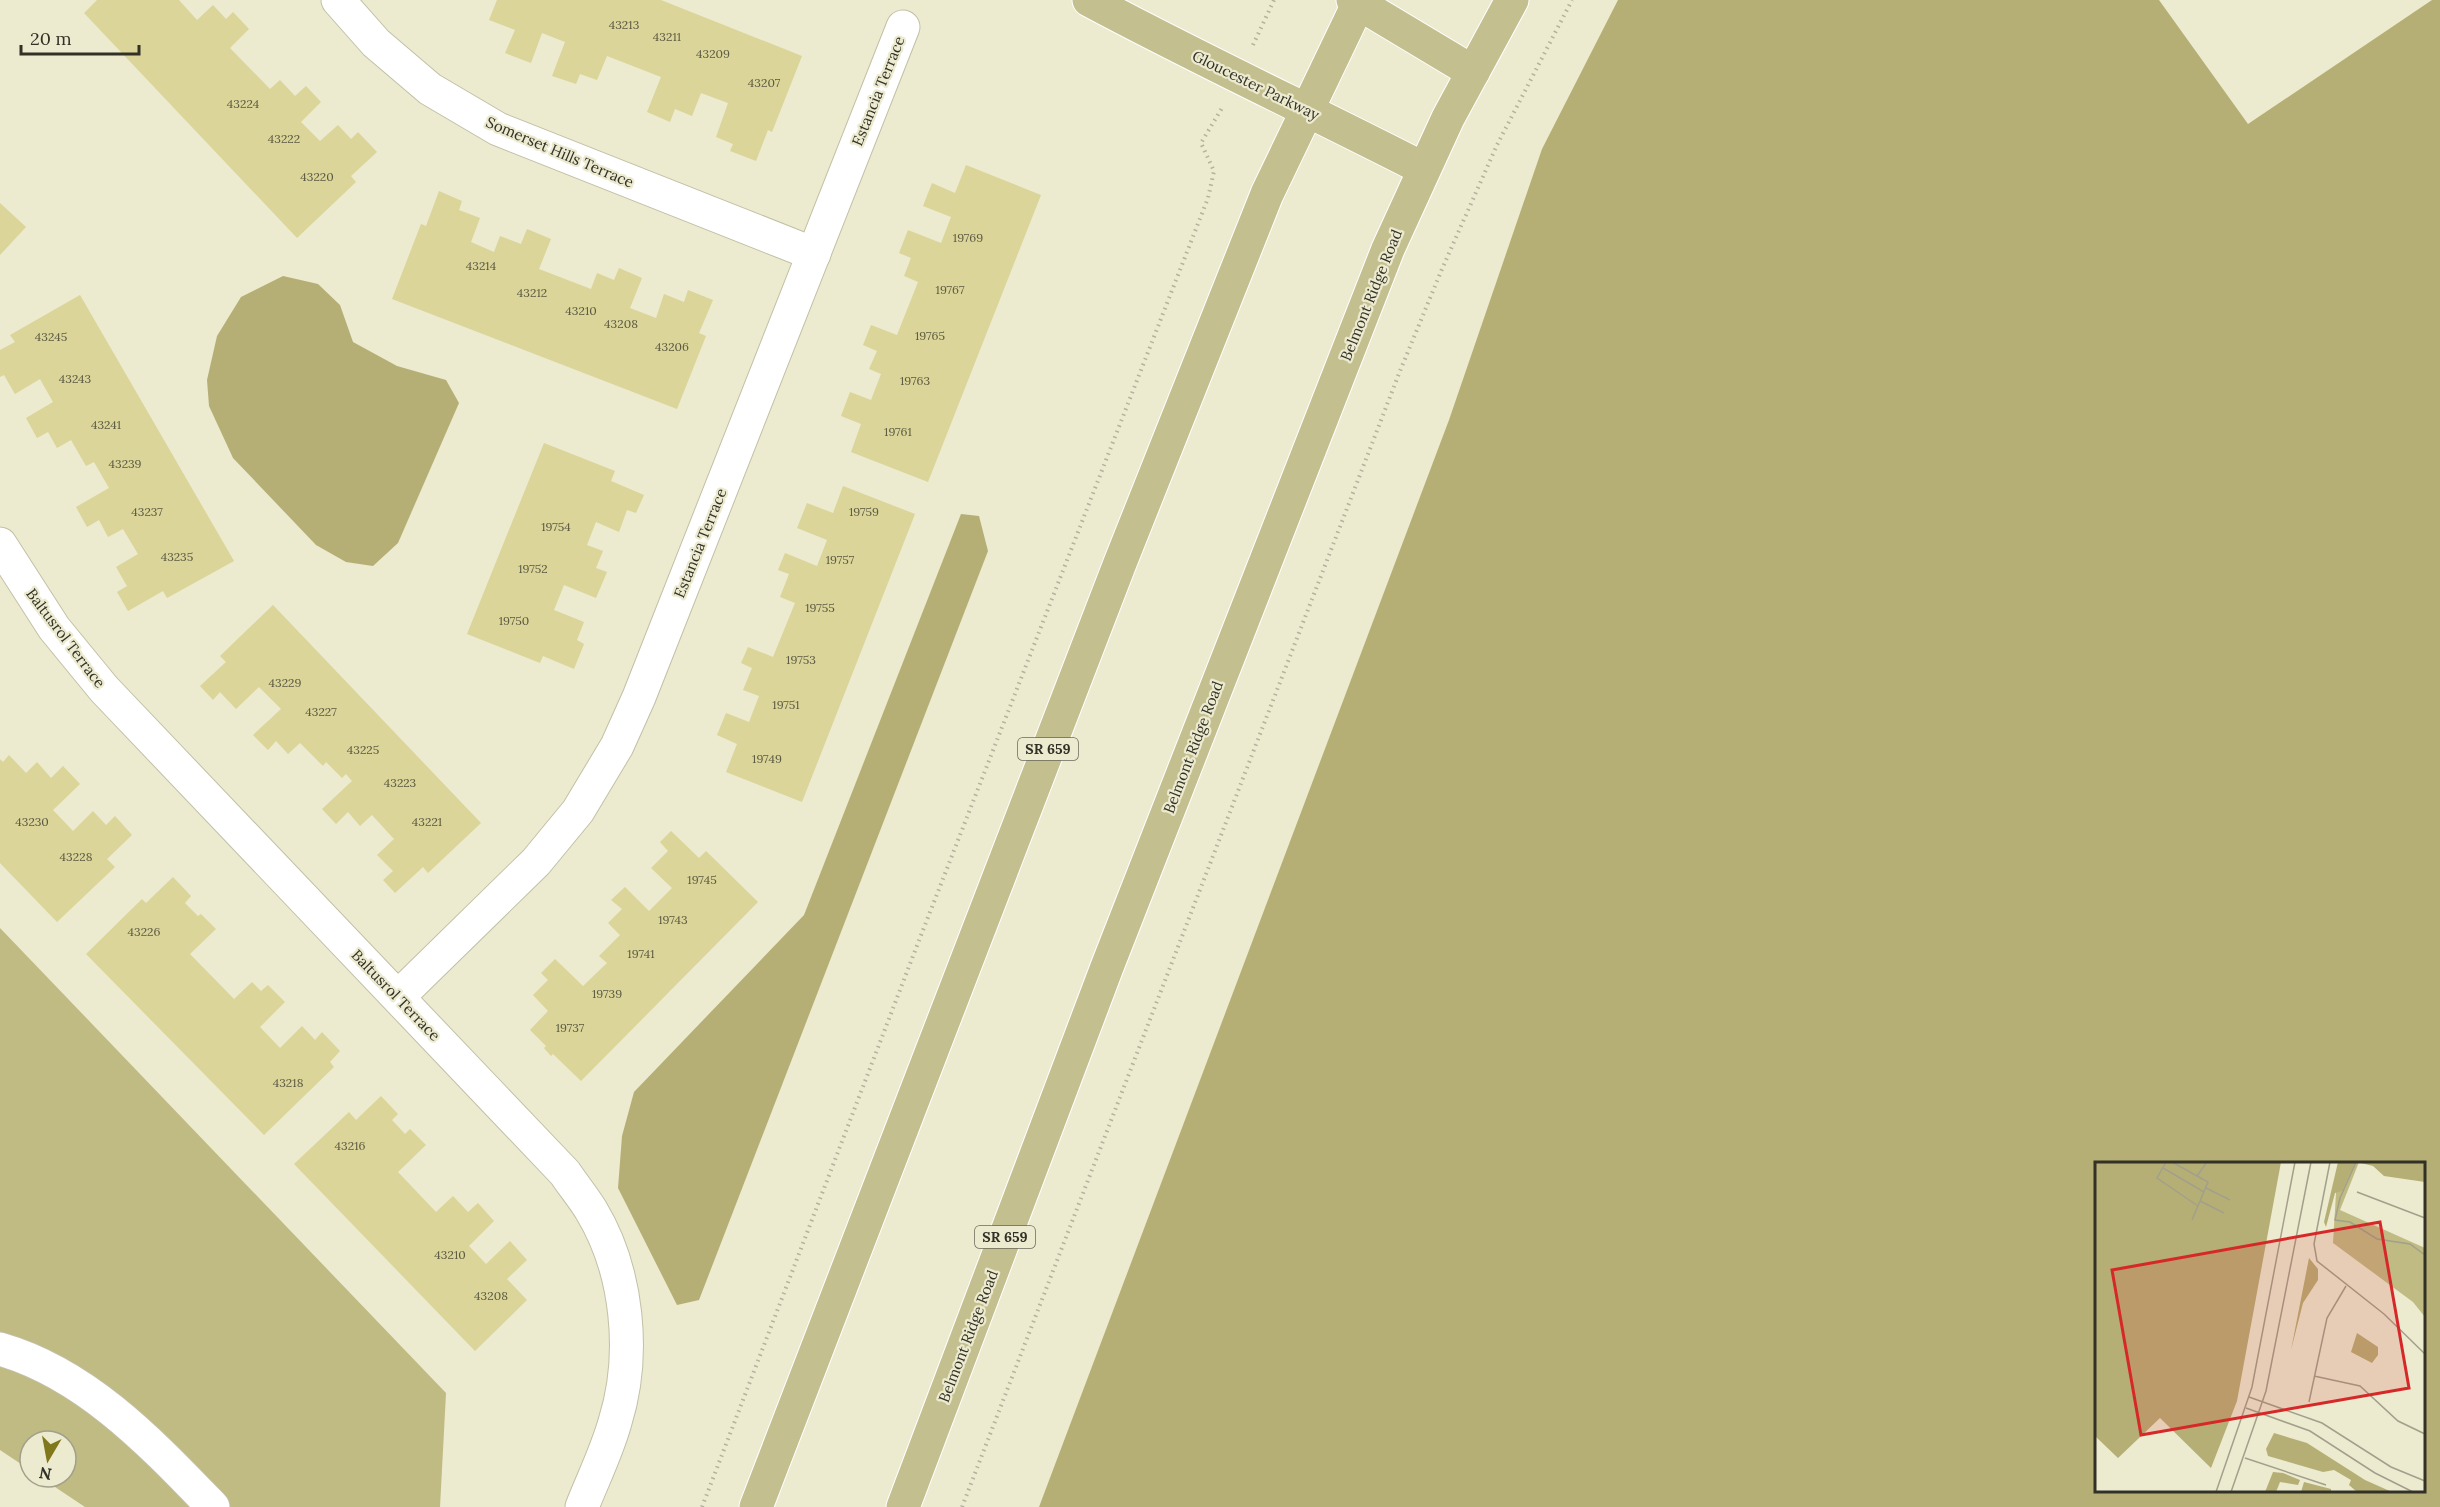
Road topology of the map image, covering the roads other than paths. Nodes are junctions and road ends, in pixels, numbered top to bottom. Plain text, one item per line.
1 (338, 0) edge
2 (1089, 0) edge
3 (1512, 0) edge
4 (1357, 1) edge
5 (903, 27) dead end
6 (1473, 72) junction
7 (1306, 108) junction
8 (1424, 169) junction
9 (814, 254) junction
10 (0, 544) edge
11 (398, 997) junction
12 (0, 1349) edge
13 (213, 1507) edge
14 (582, 1507) edge
15 (756, 1507) edge
16 (903, 1507) edge

1 - 9 street, Somerset Hills Terrace
2 - 7 main road, Gloucester Parkway
3 - 6 main road, Belmont Ridge Road / SR 659
4 - 6 main road
4 - 7 main road, SR 659
5 - 9 street, Estancia Terrace
6 - 8 main road, Belmont Ridge Road / SR 659
7 - 8 main road, Gloucester Parkway
7 - 15 main road, SR 659
8 - 16 main road, Belmont Ridge Road / SR 659
9 - 11 street, Estancia Terrace
10 - 11 street, Baltusrol Terrace
11 - 14 street, Baltusrol Terrace
12 - 13 street

